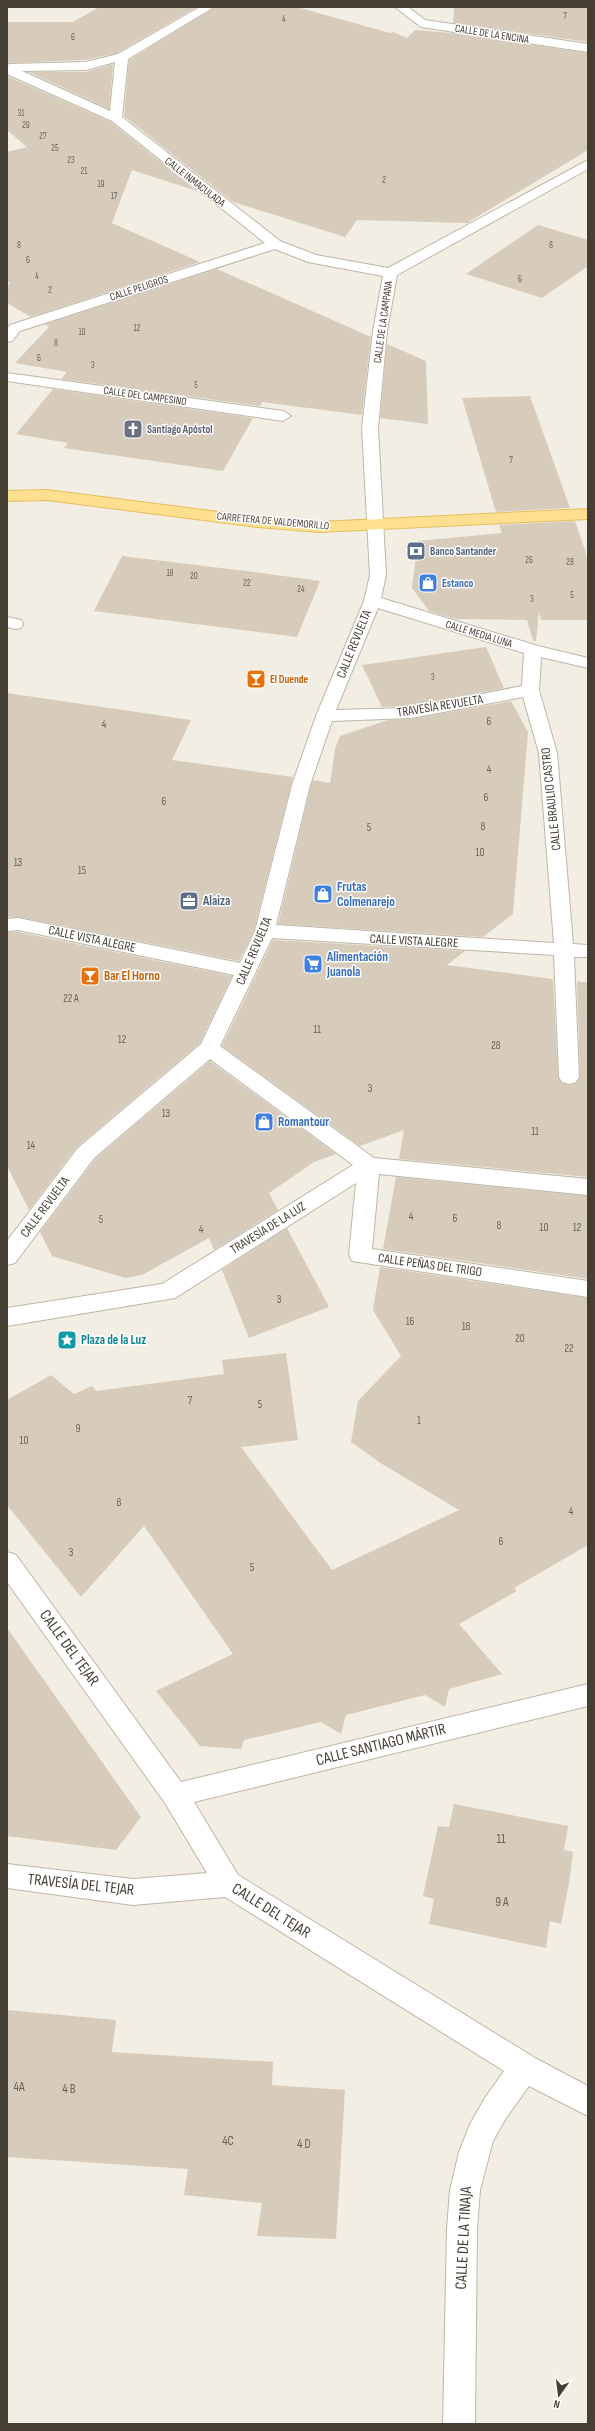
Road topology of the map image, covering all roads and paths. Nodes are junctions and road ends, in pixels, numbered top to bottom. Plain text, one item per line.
1 (208, 7) edge
2 (401, 7) edge
3 (588, 48) edge
4 (122, 57) junction
5 (7, 69) edge
6 (116, 118) junction
7 (588, 164) edge
8 (275, 244) junction
9 (390, 273) junction
10 (10, 329) edge
11 (7, 377) edge
12 (283, 416) dead end
13 (7, 496) edge
14 (588, 514) edge
15 (375, 525) junction
16 (372, 601) junction
17 (534, 650) junction
18 (588, 663) edge
19 (530, 690) junction
20 (325, 716) junction
21 (11, 923) edge
22 (265, 931) junction
23 (564, 949) junction
24 (588, 951) edge
25 (247, 971) junction
26 (209, 1048) junction
27 (568, 1077) dead end
28 (369, 1165) junction
29 (588, 1187) edge
30 (7, 1257) edge
31 (588, 1289) edge
32 (7, 1317) edge
33 (7, 1562) edge
34 (588, 1695) edge
35 (175, 1795) junction
36 (7, 1876) edge
37 (228, 1884) junction
38 (525, 2068) junction
39 (588, 2102) edge
40 (459, 2424) edge

1 - 4 street
2 - 3 street, CALLE DE LA ENCINA
4 - 5 street
4 - 6 street
5 - 6 street, CALLE INMACULADA
6 - 8 street, CALLE INMACULADA
7 - 9 street, CALLE DE LA CAMPANA
8 - 9 street, CALLE INMACULADA
8 - 10 street, CALLE PELIGROS
9 - 15 street, CALLE DE LA CAMPANA
11 - 12 street, CALLE DEL CAMPESINO
13 - 15 main road, CARRETERA DE VALDEMORILLO
14 - 15 main road, CARRETERA DE VALDEMORILLO
15 - 16 street, CALLE REVUELTA
16 - 17 street, CALLE MEDIA LUNA
16 - 20 street, CALLE REVUELTA
17 - 18 street, CALLE MEDIA LUNA
17 - 19 street, CALLE BRAULIO CASTRO
19 - 20 street, TRAVESÍA REVUELTA
19 - 23 street, CALLE BRAULIO CASTRO
20 - 22 street, CALLE REVUELTA
21 - 25 street, CALLE VISTA ALEGRE
22 - 23 street, CALLE VISTA ALEGRE
22 - 25 street, CALLE REVUELTA
23 - 24 street, CALLE VISTA ALEGRE
23 - 27 street
25 - 26 street, CALLE REVUELTA
26 - 28 street
26 - 30 street, CALLE REVUELTA
28 - 29 street
28 - 31 street, CALLE PEÑAS DEL TRIGO
28 - 32 street, TRAVESÍA DE LA LUZ
33 - 35 street, CALLE DEL TEJAR
34 - 35 street, CALLE SANTIAGO MÁRTIR
35 - 37 street, CALLE DEL TEJAR
36 - 37 street, TRAVESÍA DEL TEJAR
37 - 38 street, CALLE DEL TEJAR
38 - 39 street, CALLE DEL TEJAR
38 - 40 street, CALLE DE LA TINAJA

